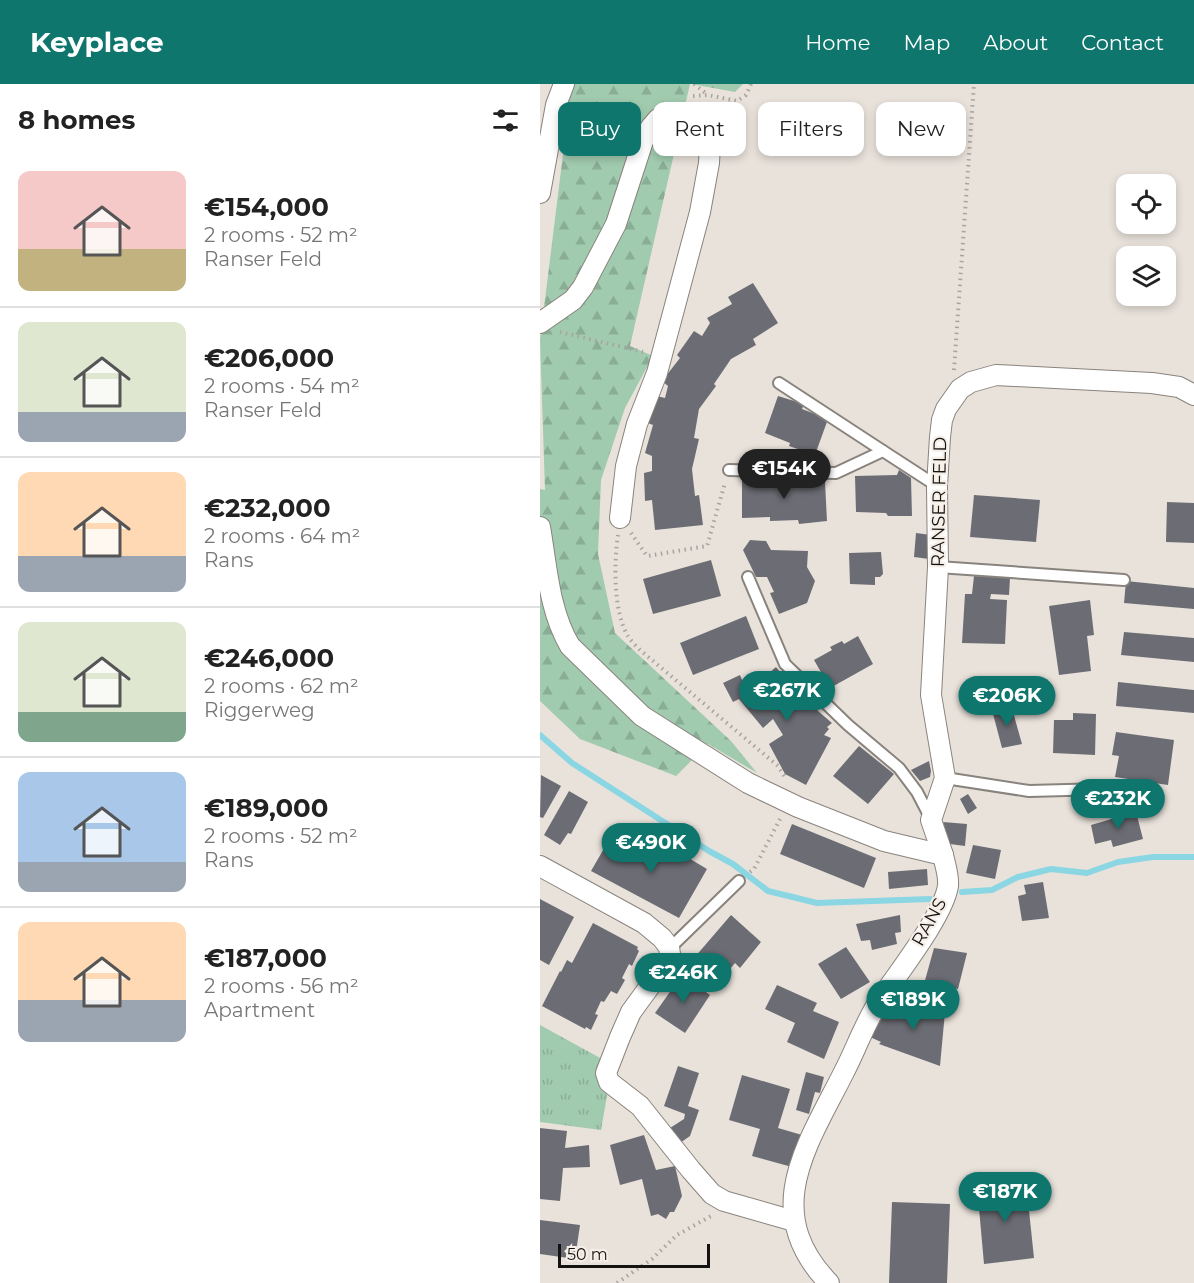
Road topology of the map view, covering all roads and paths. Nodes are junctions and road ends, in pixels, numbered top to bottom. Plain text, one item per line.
1 (564, 84) edge
2 (694, 84) edge
3 (974, 84) edge
4 (708, 95) dead end
5 (545, 125) edge
6 (540, 193) edge
7 (545, 326) edge
8 (661, 356) junction
9 (779, 383) dead end
10 (960, 389) junction
11 (1194, 395) edge
12 (882, 451) junction
13 (729, 470) joint
14 (937, 486) junction
15 (620, 518) junction
16 (540, 527) edge
17 (938, 567) junction
18 (747, 577) dead end
19 (1124, 580) dead end
20 (945, 778) junction
21 (1149, 793) dead end
22 (793, 805) junction
23 (932, 820) junction
24 (943, 855) junction
25 (540, 866) edge
26 (754, 869) dead end
27 (739, 881) dead end
28 (669, 949) junction
29 (737, 1206) junction
30 (794, 1221) junction
31 (616, 1283) edge
32 (829, 1283) edge

1 - 5 street
2 - 4 path
3 - 10 path
5 - 6 street
7 - 8 path
7 - 8 street
8 - 15 street
9 - 12 lane
10 - 11 street
10 - 14 street, RANSER FELD
12 - 13 lane
12 - 14 lane
13 - 15 path
14 - 17 street, RANSER FELD
15 - 22 path
16 - 22 street
17 - 19 lane
17 - 20 street, RANSER FELD
18 - 23 lane
20 - 21 lane
20 - 23 street, RANSER FELD
22 - 24 street
22 - 26 path
23 - 24 street
24 - 30 street, RANS
25 - 28 street
27 - 28 lane
28 - 29 street
29 - 30 street
29 - 31 path
30 - 32 street, RANS

